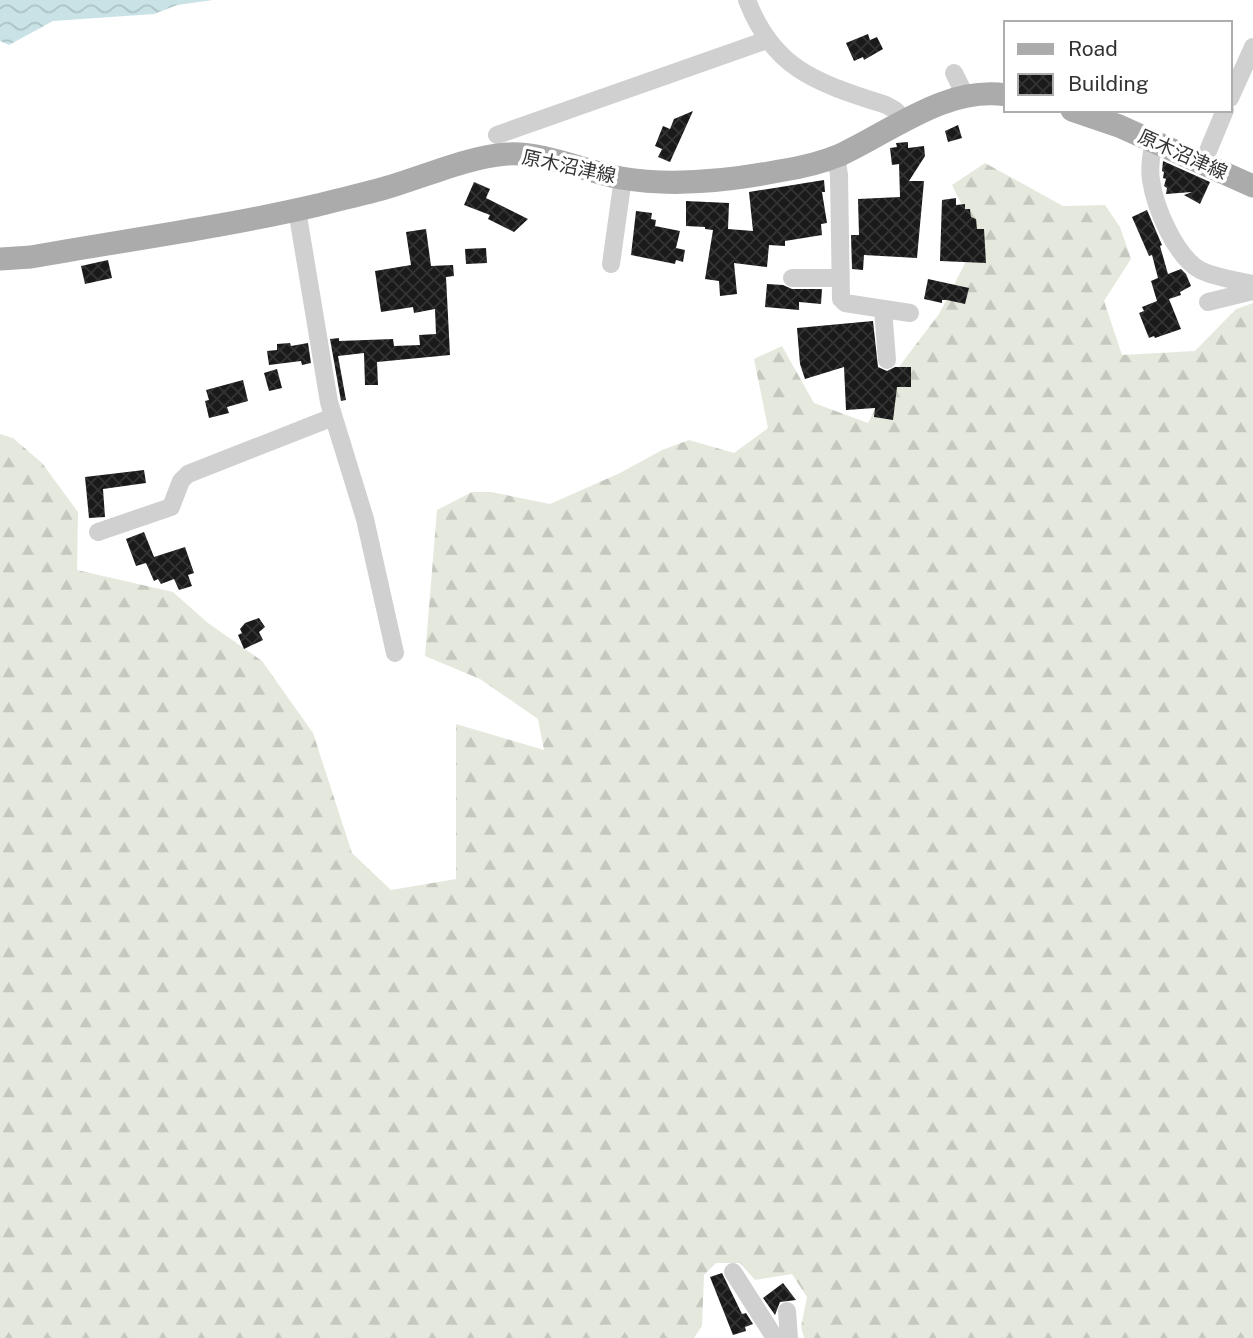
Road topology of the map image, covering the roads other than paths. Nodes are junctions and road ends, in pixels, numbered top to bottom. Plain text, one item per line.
1 (747, 0) edge
2 (764, 37) junction
3 (1253, 47) edge
4 (954, 73) dead end
5 (1232, 94) edge
6 (965, 95) junction
7 (1004, 95) edge
8 (1079, 112) edge
9 (1224, 112) edge
10 (906, 121) junction
11 (498, 135) dead end
12 (1154, 142) junction
13 (836, 156) junction
14 (1203, 163) junction
15 (623, 178) junction
16 (1253, 186) edge
17 (297, 210) junction
18 (0, 259) edge
19 (611, 264) dead end
20 (792, 278) dead end
21 (840, 278) junction
22 (1253, 284) edge
23 (1253, 291) edge
24 (1208, 302) dead end
25 (883, 309) junction
26 (910, 313) dead end
27 (887, 360) dead end
28 (332, 412) junction
29 (98, 532) dead end
30 (396, 653) dead end
31 (733, 1272) dead end
32 (787, 1311) dead end
33 (775, 1338) edge
34 (789, 1338) edge

1 - 2 street
2 - 10 street
2 - 11 street
3 - 5 street
4 - 6 street
6 - 7 main road, 原木沼津線
6 - 10 main road, 原木沼津線
8 - 12 main road, 原木沼津線
9 - 14 street
10 - 13 main road, 原木沼津線
12 - 14 main road, 原木沼津線
12 - 22 street
13 - 15 main road, 原木沼津線
13 - 21 street
14 - 16 main road, 原木沼津線
15 - 17 main road, 原木沼津線
15 - 19 street
17 - 18 main road, 原木沼津線
17 - 28 street
20 - 21 street
21 - 25 street
23 - 24 street
25 - 26 street
25 - 27 street
28 - 29 street
28 - 30 street
31 - 33 street
32 - 34 street

